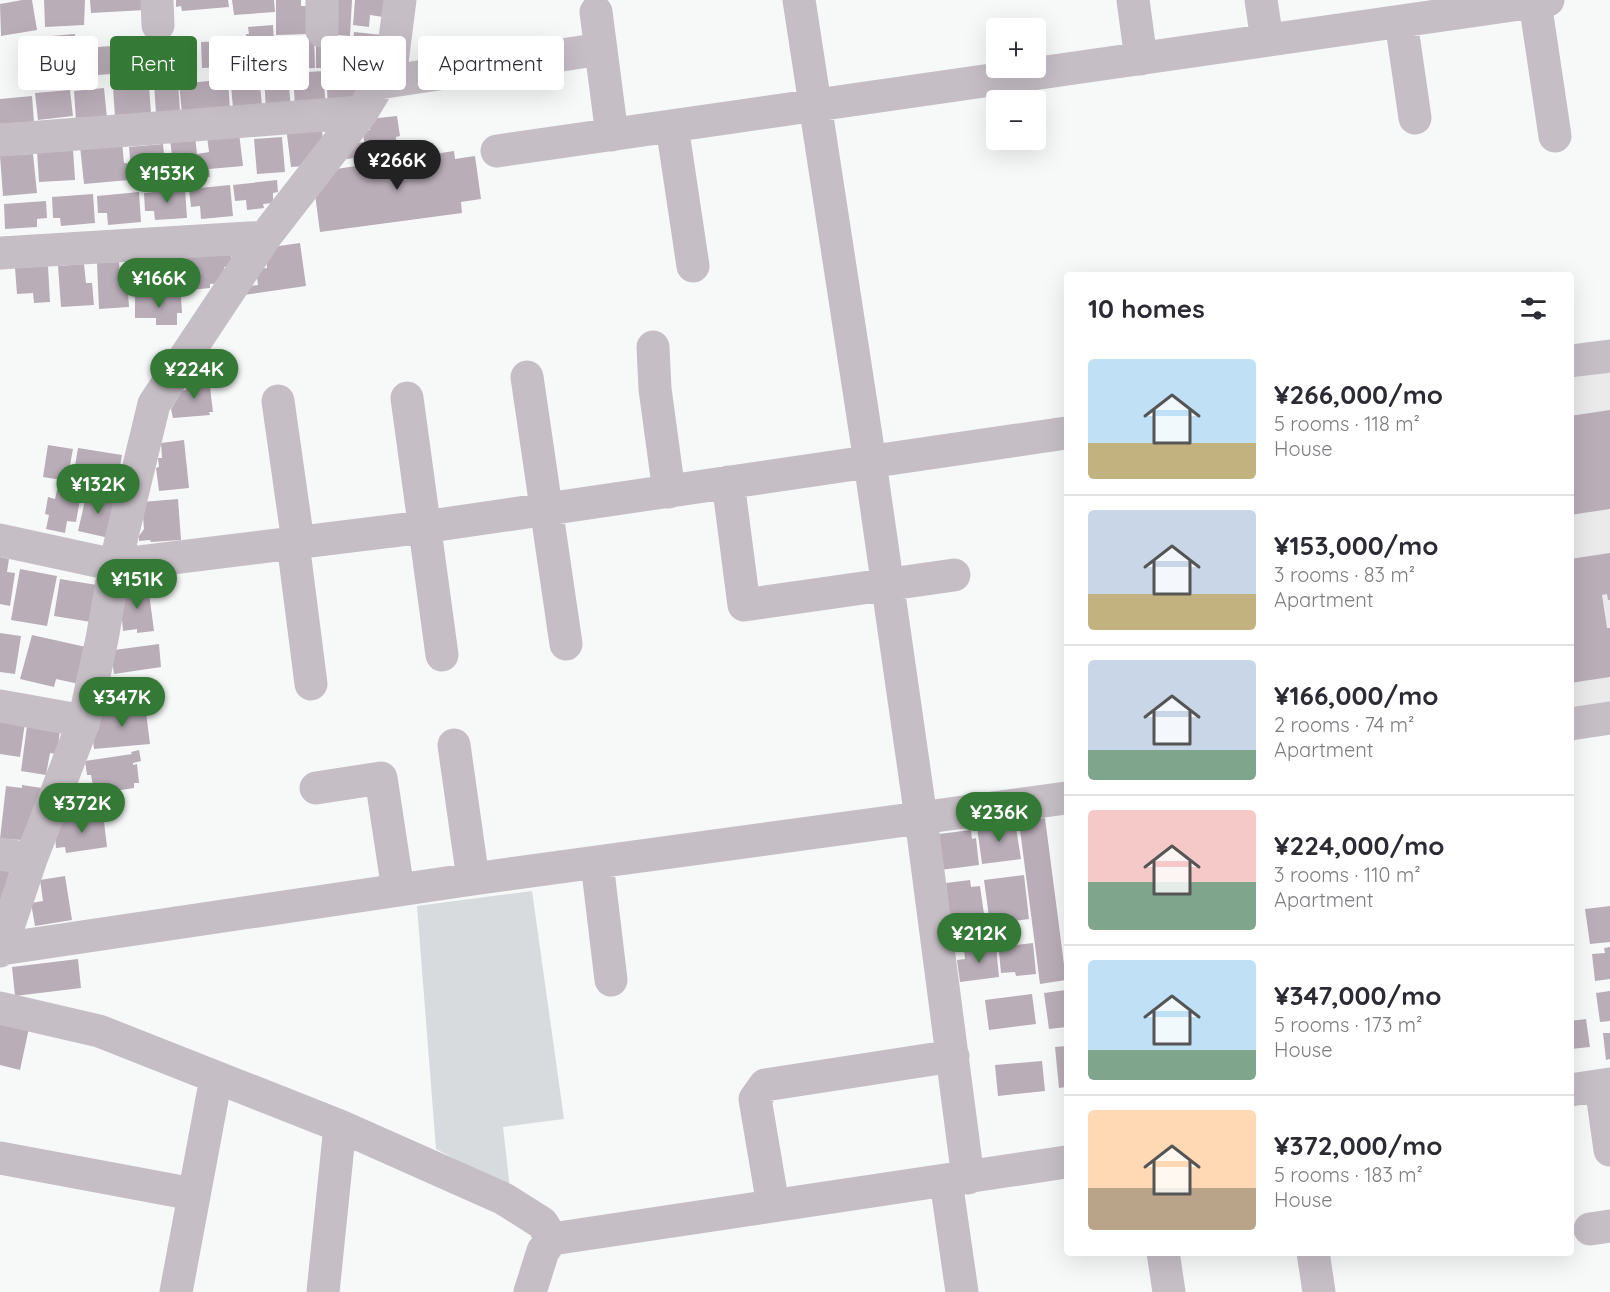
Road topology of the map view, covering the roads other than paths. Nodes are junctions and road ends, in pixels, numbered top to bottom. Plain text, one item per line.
1 (400, 0) edge
2 (799, 0) edge
3 (1133, 0) edge
4 (1261, 0) edge
5 (1529, 2) edge
6 (596, 12) dead end
7 (1395, 14) edge
8 (395, 36) edge
9 (1267, 40) junction
10 (601, 49) junction
11 (1141, 58) junction
12 (406, 79) edge
13 (375, 90) edge
14 (814, 105) junction
15 (362, 112) junction
16 (1415, 118) dead end
17 (672, 126) junction
18 (612, 135) junction
19 (1555, 136) dead end
20 (0, 140) edge
21 (496, 152) dead end
22 (265, 237) junction
23 (0, 252) edge
24 (693, 266) dead end
25 (653, 346) dead end
26 (1610, 356) edge
27 (1574, 360) edge
28 (527, 377) dead end
29 (407, 398) dead end
30 (278, 401) dead end
31 (1064, 433) edge
32 (870, 462) junction
33 (728, 482) junction
34 (669, 492) junction
35 (548, 508) junction
36 (424, 527) junction
37 (0, 540) edge
38 (296, 542) junction
39 (115, 565) junction
40 (954, 575) dead end
41 (887, 584) junction
42 (566, 644) dead end
43 (442, 655) dead end
44 (310, 684) dead end
45 (0, 706) edge
46 (1610, 718) edge
47 (84, 721) junction
48 (1574, 723) edge
49 (454, 745) dead end
50 (316, 788) dead end
51 (1064, 798) edge
52 (921, 818) junction
53 (16, 856) edge
54 (597, 863) junction
55 (473, 879) junction
56 (398, 891) junction
57 (987, 932) dead end
58 (937, 937) junction
59 (0, 950) edge
60 (611, 980) dead end
61 (0, 1008) edge
62 (953, 1056) junction
63 (216, 1078) junction
64 (1594, 1087) edge
65 (340, 1126) junction
66 (1610, 1150) edge
67 (0, 1158) edge
68 (1064, 1162) edge
69 (957, 1179) junction
70 (193, 1194) junction
71 (773, 1205) junction
72 (552, 1239) junction
73 (1164, 1256) edge
74 (1314, 1256) edge
75 (176, 1292) edge
76 (323, 1292) edge
77 (530, 1292) edge
78 (962, 1292) edge
79 (1169, 1292) edge
80 (1319, 1292) edge

1 - 8 street
2 - 14 street
3 - 11 street
4 - 9 street
5 - 7 street
5 - 19 street
6 - 10 street
7 - 9 street
7 - 16 street
9 - 11 street
10 - 12 street
10 - 18 street
11 - 14 street
13 - 15 street
14 - 17 street
14 - 32 street
15 - 20 street
15 - 22 street
17 - 18 street
17 - 24 street
18 - 21 street
22 - 23 street
22 - 39 street
25 - 34 street
26 - 27 street
28 - 35 street
29 - 36 street
30 - 38 street
31 - 32 street
32 - 33 street
32 - 41 street
33 - 34 street
33 - 41 street
34 - 35 street
35 - 36 street
35 - 42 street
36 - 38 street
36 - 43 street
37 - 39 street
38 - 39 street
38 - 44 street
39 - 47 street
40 - 41 street
41 - 52 street
45 - 47 street
46 - 48 street
47 - 53 street
49 - 55 street
50 - 56 street
51 - 52 street
52 - 54 street
52 - 58 street
53 - 59 street
54 - 55 street
54 - 60 street
55 - 56 street
56 - 59 street
57 - 58 street
58 - 62 street
61 - 63 street
62 - 69 street
62 - 71 street
63 - 65 street
63 - 70 street
64 - 66 street
65 - 72 street
65 - 76 street
67 - 70 street
68 - 69 street
69 - 71 street
69 - 78 street
70 - 75 street
71 - 72 street
72 - 77 street
73 - 79 street
74 - 80 street

